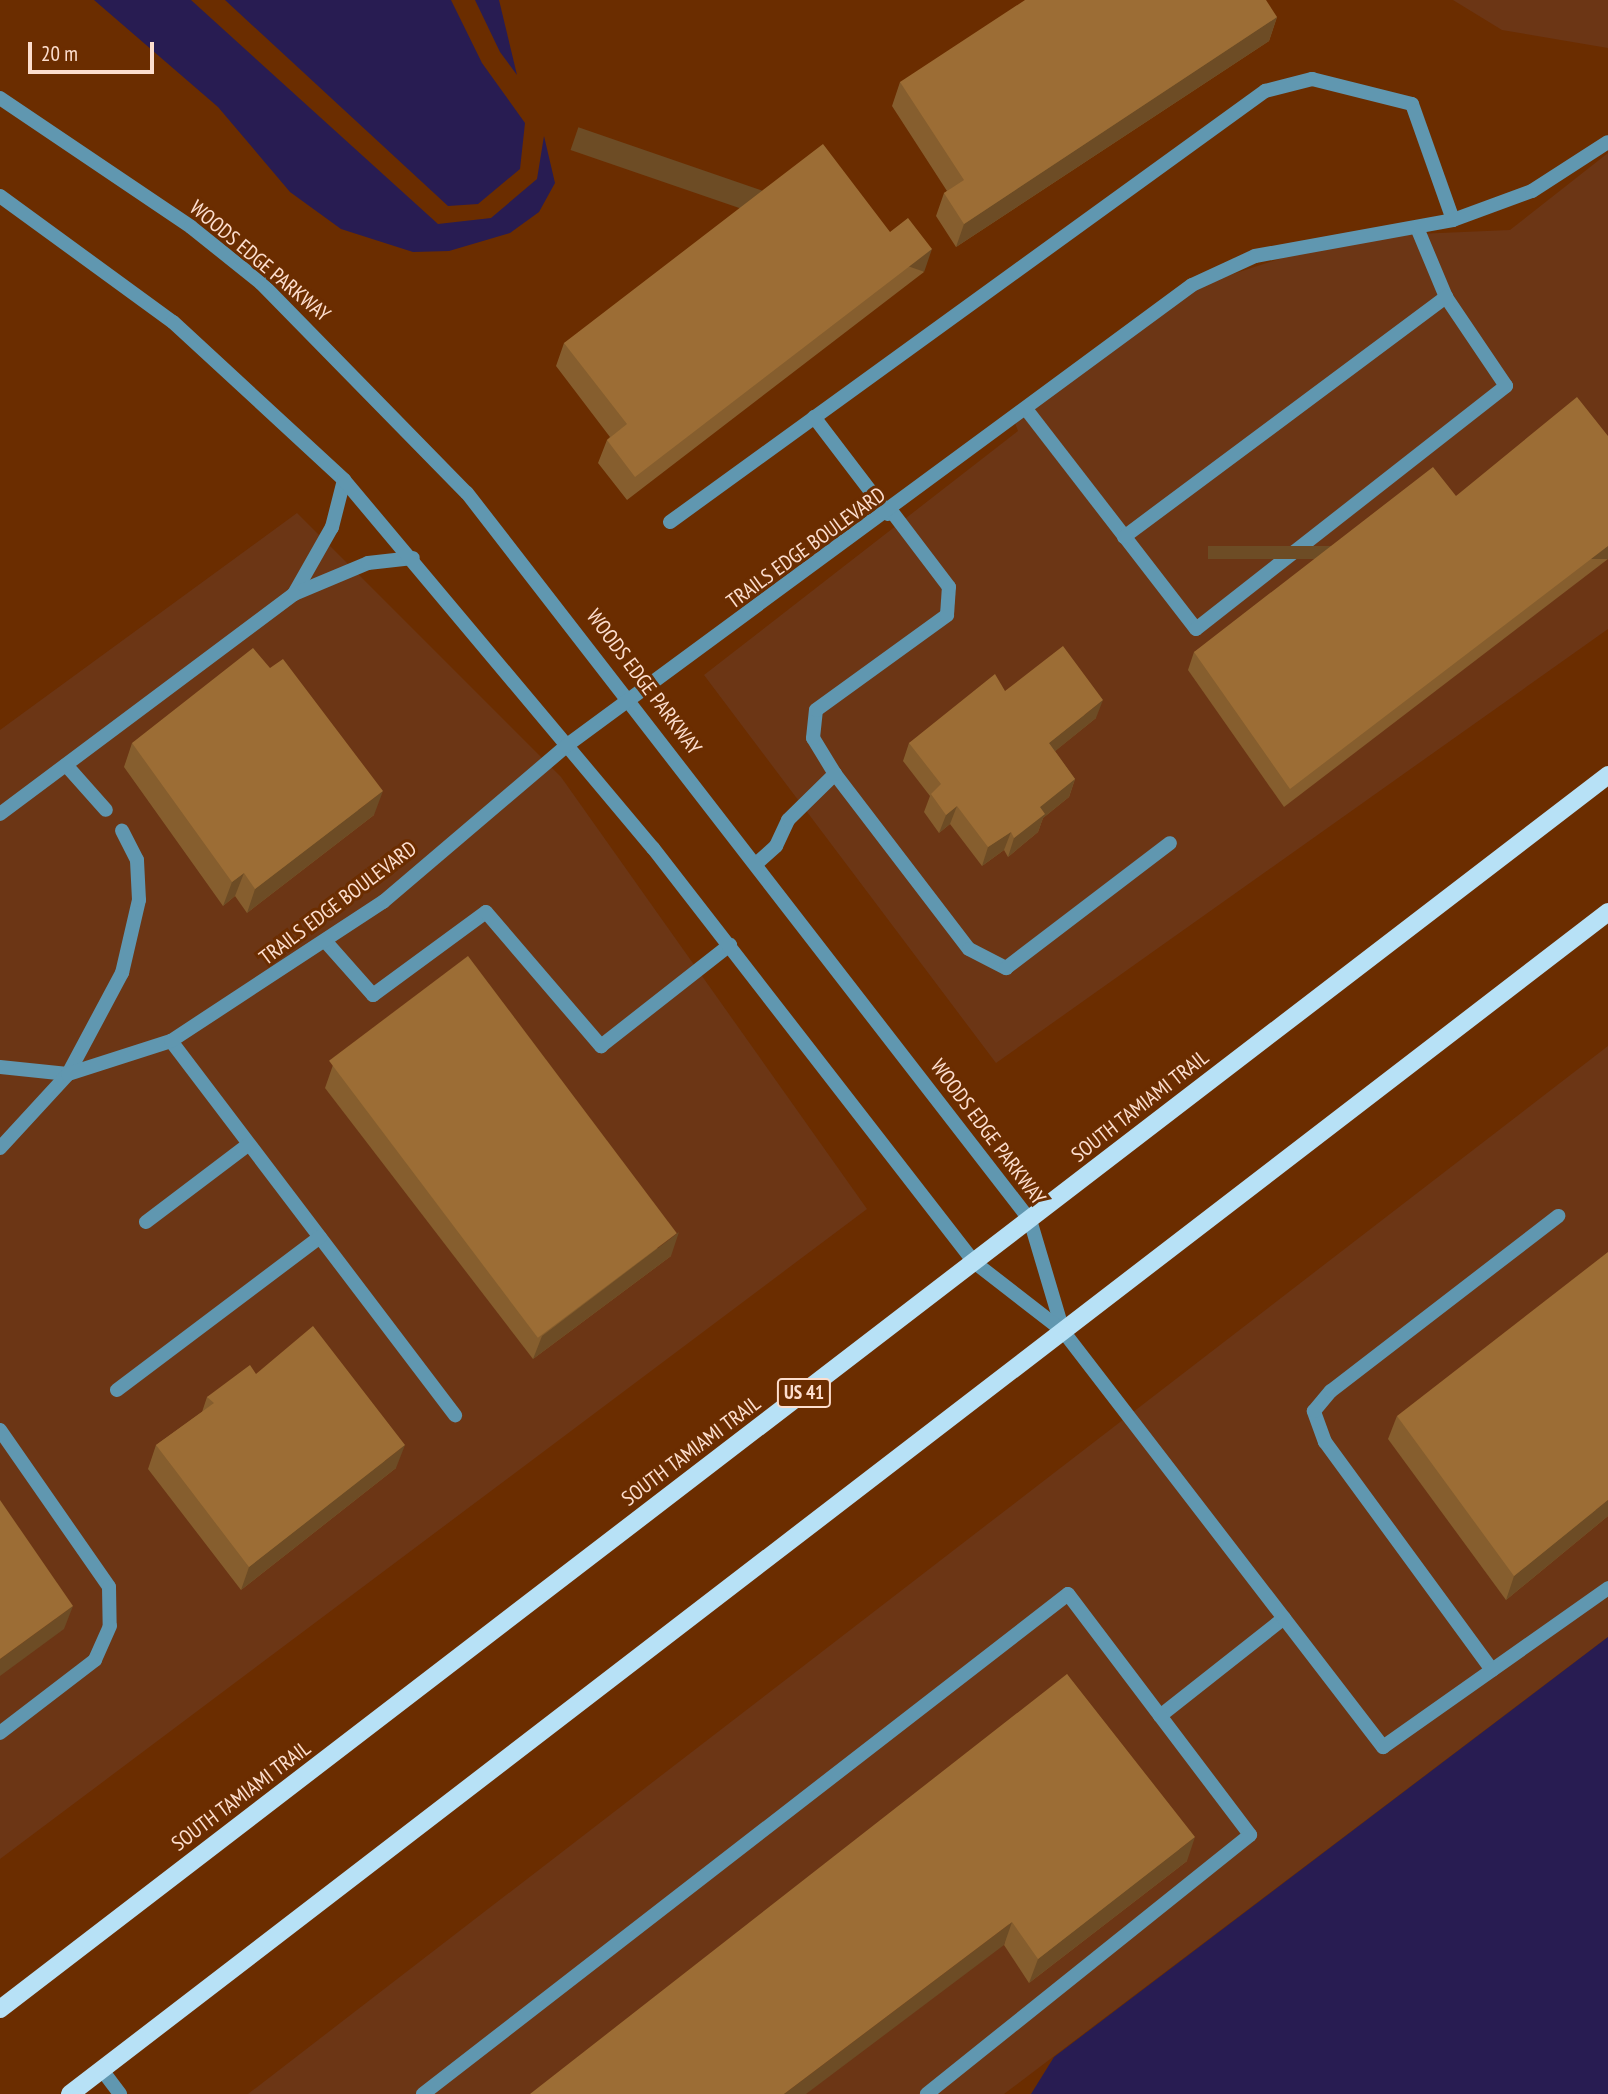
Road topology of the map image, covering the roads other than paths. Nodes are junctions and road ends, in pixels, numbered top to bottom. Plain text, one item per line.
1 (0, 98) edge
2 (1608, 142) edge
3 (0, 196) edge
4 (1453, 220) junction
5 (1418, 230) junction
6 (1446, 297) junction
7 (1026, 408) junction
8 (814, 417) junction
9 (344, 480) junction
10 (890, 513) junction
11 (670, 522) dead end
12 (1124, 537) junction
13 (414, 558) junction
14 (294, 594) junction
15 (632, 702) junction
16 (566, 746) junction
17 (66, 765) junction
18 (835, 774) junction
19 (1608, 775) edge
20 (106, 810) dead end
21 (0, 814) edge
22 (121, 831) dead end
23 (1170, 843) dead end
24 (756, 864) junction
25 (1608, 912) edge
26 (326, 942) junction
27 (730, 945) junction
28 (170, 1041) junction
29 (0, 1067) edge
30 (68, 1074) junction
31 (249, 1144) junction
32 (0, 1148) edge
33 (1558, 1216) dead end
34 (1030, 1220) junction
35 (146, 1222) dead end
36 (320, 1237) junction
37 (974, 1262) junction
38 (1063, 1331) junction
39 (117, 1390) dead end
40 (455, 1415) dead end
41 (0, 1430) edge
42 (1608, 1588) edge
43 (1284, 1618) junction
44 (1492, 1670) junction
45 (1160, 1716) junction
46 (0, 1733) edge
47 (0, 2009) edge
48 (102, 2070) junction
49 (70, 2094) edge
50 (120, 2094) edge
51 (423, 2094) edge
52 (927, 2094) edge

1 - 15 street, WOODS EDGE PARKWAY
2 - 4 street, TRAILS EDGE BOULEVARD
3 - 9 street
4 - 5 street, TRAILS EDGE BOULEVARD
4 - 8 street
5 - 6 street
5 - 7 street, TRAILS EDGE BOULEVARD
6 - 12 street
6 - 12 street
7 - 10 street, TRAILS EDGE BOULEVARD
7 - 12 street
8 - 10 street
8 - 11 street
9 - 13 street
9 - 14 street
10 - 15 street, TRAILS EDGE BOULEVARD
10 - 18 street
13 - 14 street
13 - 16 street
14 - 17 street
15 - 16 street, TRAILS EDGE BOULEVARD
15 - 24 street, WOODS EDGE PARKWAY
16 - 26 street, TRAILS EDGE BOULEVARD
16 - 27 street
17 - 20 street
17 - 21 street
18 - 23 street
18 - 24 street
19 - 34 main road, SOUTH TAMIAMI TRAIL / US 41
22 - 30 street
24 - 34 street, WOODS EDGE PARKWAY
25 - 38 main road
26 - 27 street
26 - 28 street, TRAILS EDGE BOULEVARD
27 - 37 street
28 - 30 street, TRAILS EDGE BOULEVARD
28 - 31 street
29 - 30 street
30 - 32 street
31 - 35 street
31 - 36 street
33 - 44 street
34 - 37 main road, SOUTH TAMIAMI TRAIL / US 41
34 - 38 street, WOODS EDGE PARKWAY
36 - 39 street
36 - 40 street
37 - 38 street
37 - 47 main road, SOUTH TAMIAMI TRAIL / US 41
38 - 43 street
38 - 48 main road
41 - 46 street
42 - 44 street
43 - 44 street
43 - 45 street
45 - 51 street
45 - 52 street
48 - 49 main road
48 - 50 street

